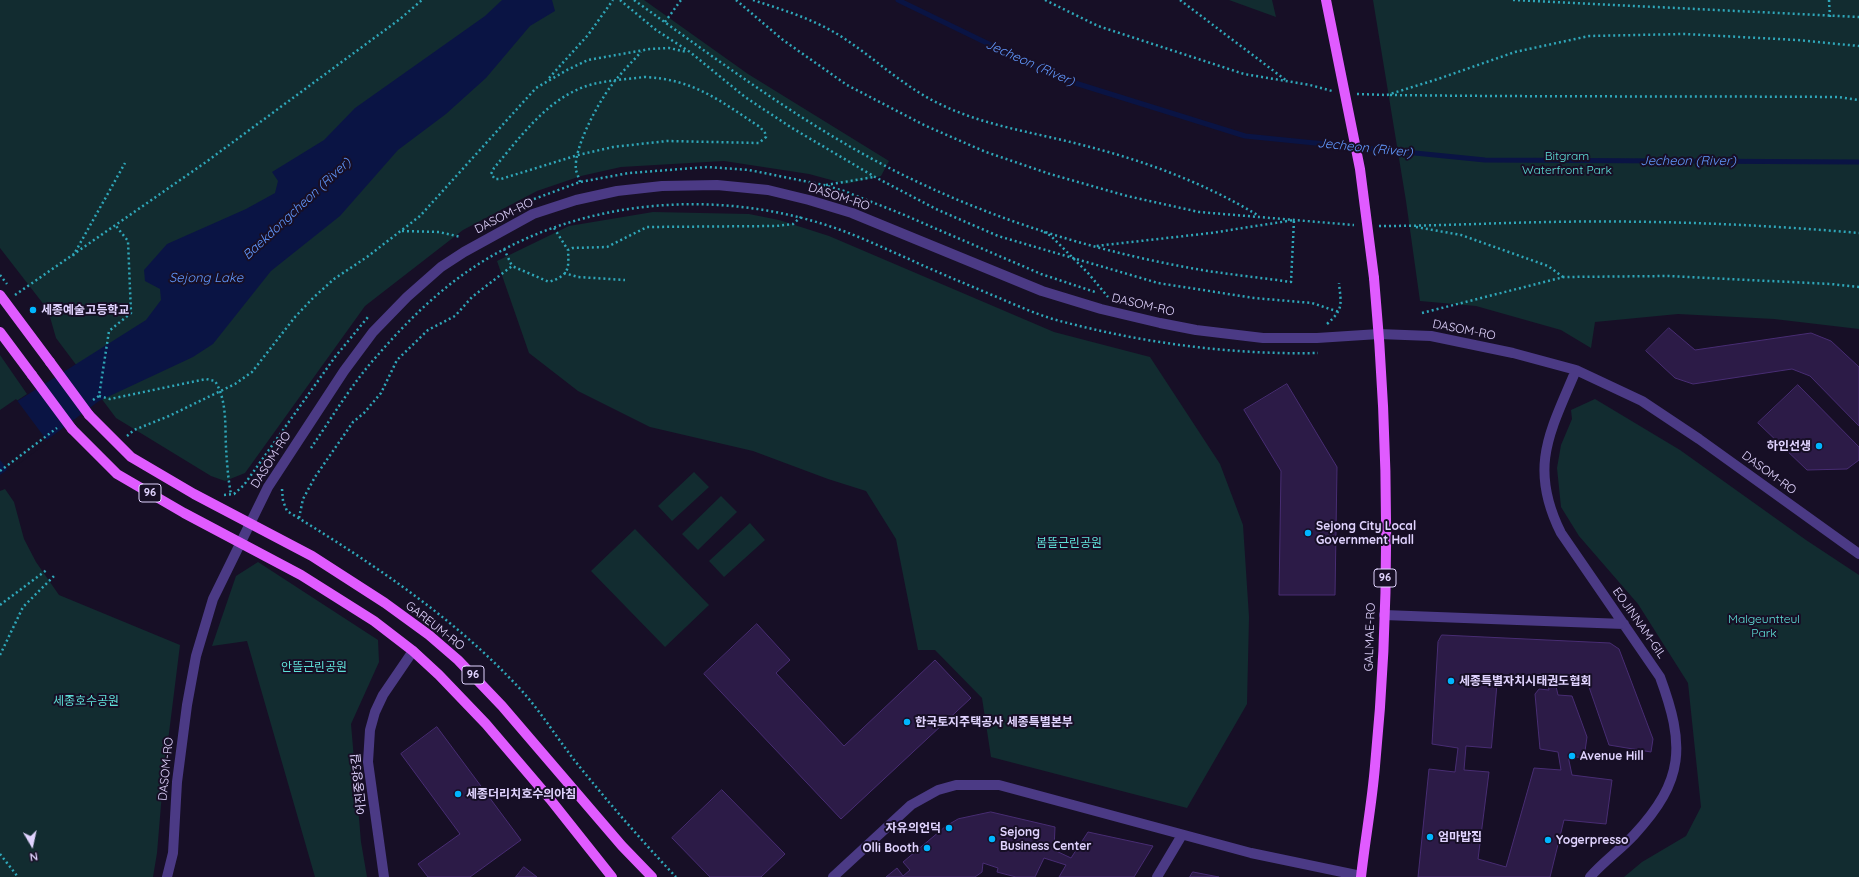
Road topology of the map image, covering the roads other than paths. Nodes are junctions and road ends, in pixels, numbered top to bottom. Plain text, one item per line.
1 (1326, 0) edge
2 (0, 295) edge
3 (0, 332) edge
4 (1379, 334) junction
5 (1576, 370) junction
6 (250, 523) junction
7 (240, 542) junction
8 (1859, 554) edge
9 (1384, 615) junction
10 (1624, 624) junction
11 (412, 651) junction
12 (1182, 835) junction
13 (167, 877) edge
14 (384, 877) edge
15 (612, 877) edge
16 (652, 877) edge
17 (833, 877) edge
18 (1157, 877) edge
19 (1361, 877) edge
20 (1590, 877) edge

1 - 4 main road, GALMAE-RO / 96, bridge
2 - 6 main road, 96, bridge
3 - 7 main road, 96, bridge
4 - 5 street, DASOM-RO
4 - 6 street, DASOM-RO
4 - 9 main road, GALMAE-RO / 96
5 - 8 street, DASOM-RO
5 - 10 street, EOJINNAM-GIL
6 - 7 street, DASOM-RO
6 - 16 main road, GAREUM-RO / 96
7 - 11 main road, 96
7 - 13 street, DASOM-RO
9 - 10 street
9 - 19 main road, GALMAE-RO / 96
10 - 20 street, EOJINNAM-GIL
11 - 14 street, 어진중앙3길
11 - 15 main road, 96
12 - 17 street
12 - 18 street
12 - 19 street

